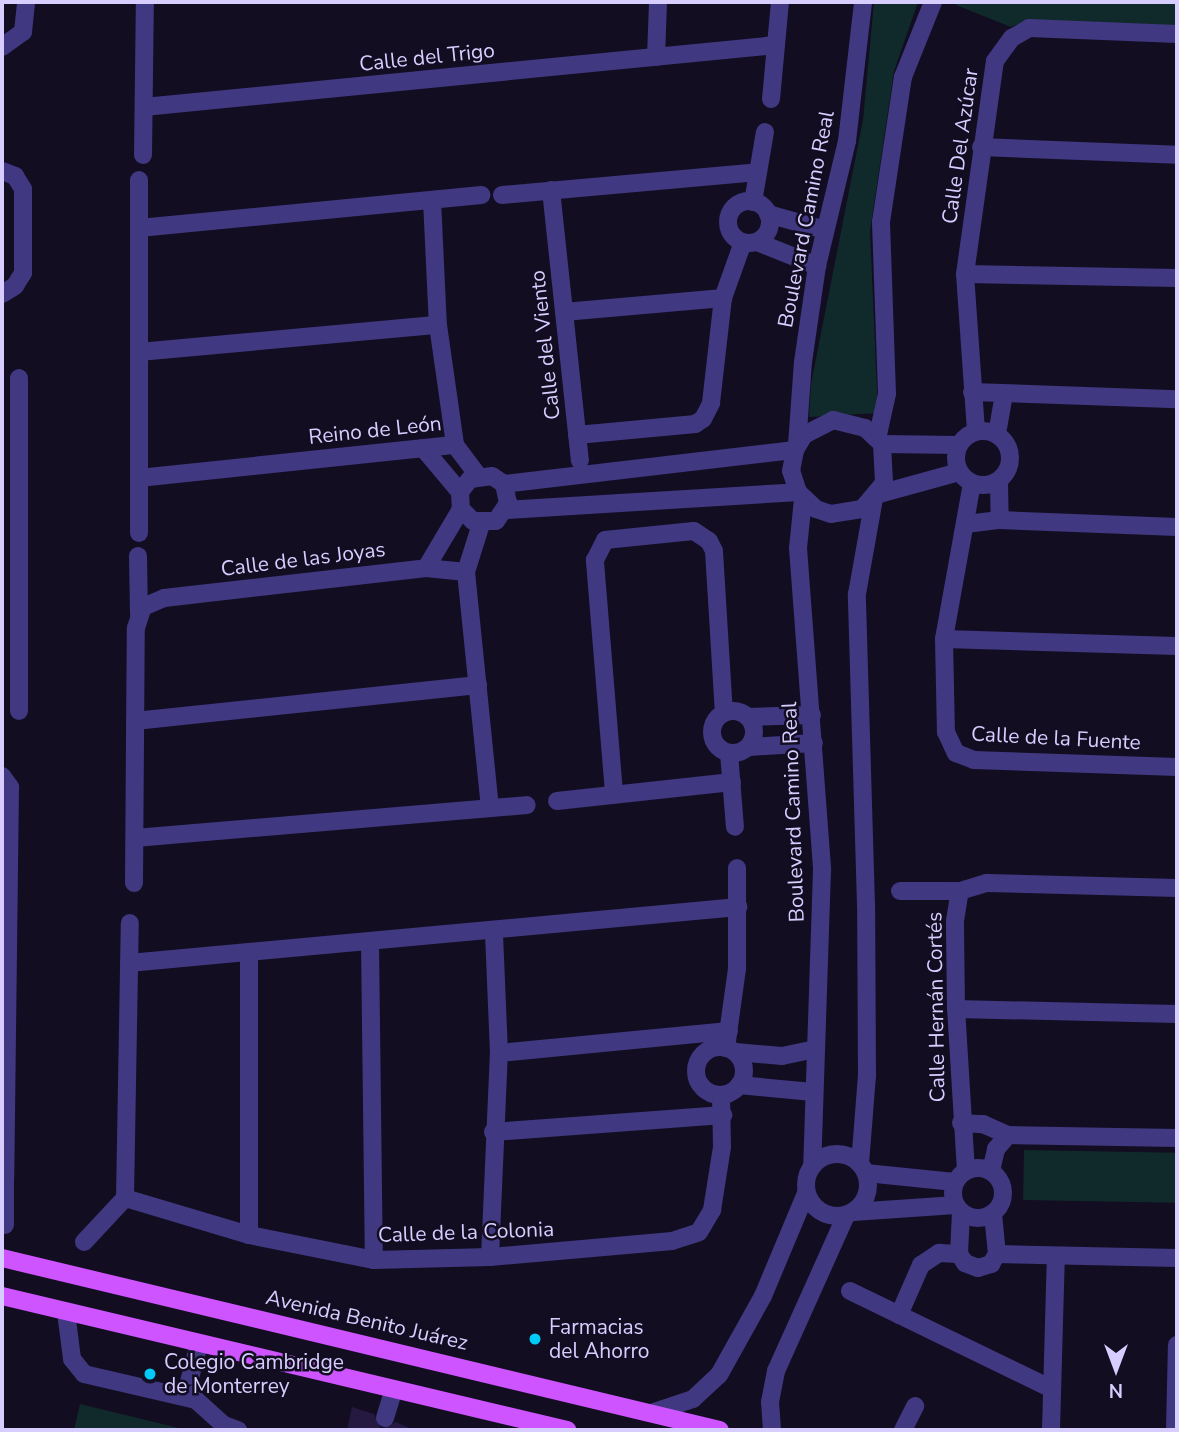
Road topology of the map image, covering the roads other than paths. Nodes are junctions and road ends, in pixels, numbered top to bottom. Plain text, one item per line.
1 (26, 2) edge
2 (145, 2) edge
3 (659, 2) edge
4 (780, 2) edge
5 (863, 2) edge
6 (933, 2) edge
7 (1177, 34) edge
8 (776, 45) junction
9 (2, 47) edge
10 (656, 57) junction
11 (771, 99) dead end
12 (144, 107) junction
13 (765, 132) dead end
14 (981, 147) junction
15 (143, 155) dead end
16 (1177, 155) edge
17 (2, 172) edge
18 (758, 172) junction
19 (139, 180) dead end
20 (551, 190) junction
21 (481, 195) dead end
22 (502, 195) dead end
23 (432, 200) junction
24 (753, 202) junction
25 (768, 214) junction
26 (139, 228) junction
27 (825, 230) junction
28 (750, 242) junction
29 (817, 266) junction
30 (965, 274) junction
31 (1177, 278) edge
32 (2, 294) edge
33 (723, 298) junction
34 (564, 312) junction
35 (438, 326) junction
36 (139, 352) junction
37 (19, 379) dead end
38 (972, 392) junction
39 (1004, 394) junction
40 (1177, 399) edge
41 (10, 417) edge
42 (976, 431) junction
43 (997, 434) junction
44 (577, 435) junction
45 (880, 442) junction
46 (455, 445) junction
47 (958, 445) junction
48 (796, 447) junction
49 (424, 448) junction
50 (580, 460) dead end
51 (478, 475) junction
52 (139, 478) junction
53 (965, 478) junction
54 (999, 481) junction
55 (504, 484) junction
56 (801, 496) junction
57 (876, 496) junction
58 (461, 501) junction
59 (506, 510) junction
60 (1000, 520) junction
61 (481, 524) junction
62 (966, 524) junction
63 (1177, 527) edge
64 (10, 532) edge
65 (139, 533) dead end
66 (138, 556) dead end
67 (426, 568) junction
68 (466, 572) junction
69 (139, 614) junction
70 (944, 639) junction
71 (1177, 646) edge
72 (10, 656) edge
73 (478, 685) junction
74 (19, 711) dead end
75 (724, 713) junction
76 (811, 715) junction
77 (748, 717) junction
78 (135, 721) junction
79 (814, 743) junction
80 (749, 747) junction
81 (729, 754) junction
82 (1177, 767) edge
83 (6, 782) edge
84 (732, 782) junction
85 (614, 793) junction
86 (556, 801) dead end
87 (527, 805) dead end
88 (490, 807) junction
89 (735, 827) dead end
90 (135, 838) junction
91 (737, 868) dead end
92 (134, 883) dead end
93 (1177, 888) edge
94 (900, 891) dead end
95 (960, 891) junction
96 (5, 892) edge
97 (738, 907) junction
98 (130, 923) dead end
99 (494, 932) junction
100 (369, 943) junction
101 (249, 954) junction
102 (129, 963) junction
103 (956, 1009) junction
104 (1177, 1014) edge
105 (730, 1044) junction
106 (815, 1049) junction
107 (4, 1053) edge
108 (499, 1053) junction
109 (740, 1085) junction
110 (813, 1092) junction
111 (721, 1095) junction
112 (723, 1115) junction
113 (961, 1124) junction
114 (494, 1132) junction
115 (1008, 1135) junction
116 (1177, 1138) edge
117 (812, 1166) junction
118 (863, 1169) junction
119 (991, 1171) junction
120 (960, 1176) junction
121 (4, 1178) edge
122 (806, 1193) junction
123 (125, 1198) junction
124 (958, 1208) junction
125 (850, 1214) junction
126 (993, 1214) junction
127 (5, 1225) dead end
128 (249, 1236) junction
129 (84, 1242) dead end
130 (959, 1254) junction
131 (997, 1254) junction
132 (1056, 1255) junction
133 (490, 1257) junction
134 (2, 1258) edge
135 (1177, 1258) edge
136 (374, 1260) junction
137 (850, 1291) dead end
138 (2, 1296) edge
139 (66, 1312) junction
140 (899, 1315) junction
141 (199, 1343) junction
142 (1177, 1345) edge
143 (1050, 1388) junction
144 (394, 1389) junction
145 (185, 1397) junction
146 (915, 1406) dead end
147 (654, 1412) junction
148 (385, 1418) dead end
149 (238, 1430) edge
150 (568, 1430) edge
151 (720, 1430) edge
152 (772, 1430) edge
153 (903, 1430) edge
154 (1051, 1430) edge
155 (1175, 1430) edge

1 - 9 street
2 - 12 street
3 - 10 street
4 - 8 street
5 - 27 street, Boulevard Camino Real
6 - 45 street
7 - 14 street, Calle Del Azúcar
8 - 10 street, Calle del Trigo
8 - 11 street
10 - 12 street, Calle del Trigo
12 - 15 street
13 - 18 street
14 - 16 street
14 - 30 street, Calle Del Azúcar
17 - 32 street
18 - 20 street
18 - 24 street
19 - 26 street
20 - 22 street
20 - 34 street, Calle del Viento
21 - 23 street
23 - 26 street
23 - 35 street, Reino de León
24 - 25 street
24 - 28 street
25 - 27 street
25 - 28 street, Calle del Viento
26 - 36 street
27 - 29 street, Boulevard Camino Real
28 - 29 street
28 - 33 street, Calle del Viento
29 - 48 street, Boulevard Camino Real
30 - 31 street
30 - 38 street, Calle Del Azúcar
33 - 34 street
33 - 44 street, Calle del Viento
34 - 44 street, Calle del Viento
35 - 36 street
35 - 46 street, Reino de León
36 - 52 street
37 - 41 street
38 - 39 street
38 - 42 street, Calle Del Azúcar
39 - 40 street
39 - 43 street
41 - 64 street
42 - 43 street
42 - 47 street
43 - 54 street
44 - 50 street
45 - 47 street
45 - 48 street
45 - 57 street
46 - 49 street, Reino de León
46 - 51 street
47 - 53 street
48 - 55 street
48 - 56 street
49 - 52 street, Reino de León
49 - 58 street
51 - 55 street
51 - 58 street
52 - 65 street
53 - 54 street
53 - 57 street
53 - 62 street
54 - 60 street
55 - 59 street
56 - 57 street
56 - 59 street
56 - 76 street, Boulevard Camino Real
57 - 118 street
58 - 61 street
58 - 67 street
59 - 61 street
60 - 62 street
60 - 63 street
61 - 68 street
62 - 70 street, Calle de la Fuente
64 - 72 street
66 - 69 street
67 - 68 street, Calle de las Joyas
67 - 69 street, Calle de las Joyas
68 - 73 street
69 - 78 street
70 - 71 street
70 - 82 street, Calle de la Fuente
72 - 74 street
73 - 78 street
73 - 88 street
75 - 77 street
75 - 81 street
75 - 85 street
76 - 77 street
76 - 79 street, Boulevard Camino Real
77 - 80 street
78 - 90 street
79 - 80 street
79 - 106 street, Boulevard Camino Real
80 - 81 street
81 - 84 street
83 - 96 street
84 - 85 street
84 - 89 street
85 - 86 street
87 - 88 street
88 - 90 street
90 - 92 street
91 - 97 street
93 - 95 street, Calle Hernán Cortés
94 - 95 street
95 - 103 street, Calle Hernán Cortés
96 - 107 street
97 - 99 street
97 - 105 street
98 - 102 street
99 - 100 street
99 - 108 street
100 - 101 street
100 - 136 street
101 - 102 street
101 - 128 street
102 - 123 street
103 - 104 street
103 - 113 street, Calle Hernán Cortés
105 - 106 street
105 - 108 street
105 - 109 street
105 - 111 street
106 - 110 street, Boulevard Camino Real
107 - 121 street
108 - 114 street
109 - 110 street
109 - 111 street
110 - 117 street, Boulevard Camino Real
111 - 112 street, Calle de la Colonia
112 - 114 street
112 - 133 street, Calle de la Colonia
113 - 115 street, Calle Hernán Cortés
113 - 120 street
114 - 133 street
115 - 116 street, Calle Hernán Cortés
115 - 119 street
117 - 118 street
117 - 122 street
118 - 120 street
118 - 125 street
119 - 120 street
119 - 126 street
120 - 124 street
121 - 127 street
122 - 125 street
122 - 147 street
123 - 128 street, Calle de la Colonia
123 - 129 street
124 - 125 street
124 - 126 street
124 - 130 street
125 - 152 street
126 - 131 street
128 - 136 street, Calle de la Colonia
130 - 131 street
130 - 140 street
131 - 132 street
132 - 135 street
132 - 143 street
133 - 136 street, Calle de la Colonia
134 - 147 main road, Avenida Benito Juárez
137 - 140 street
138 - 139 main road
139 - 141 main road
139 - 145 street
140 - 143 street
141 - 144 main road
141 - 145 street
142 - 155 street
143 - 154 street
144 - 148 street
144 - 150 main road
145 - 149 street
146 - 153 street
147 - 151 main road, Avenida Benito Juárez

